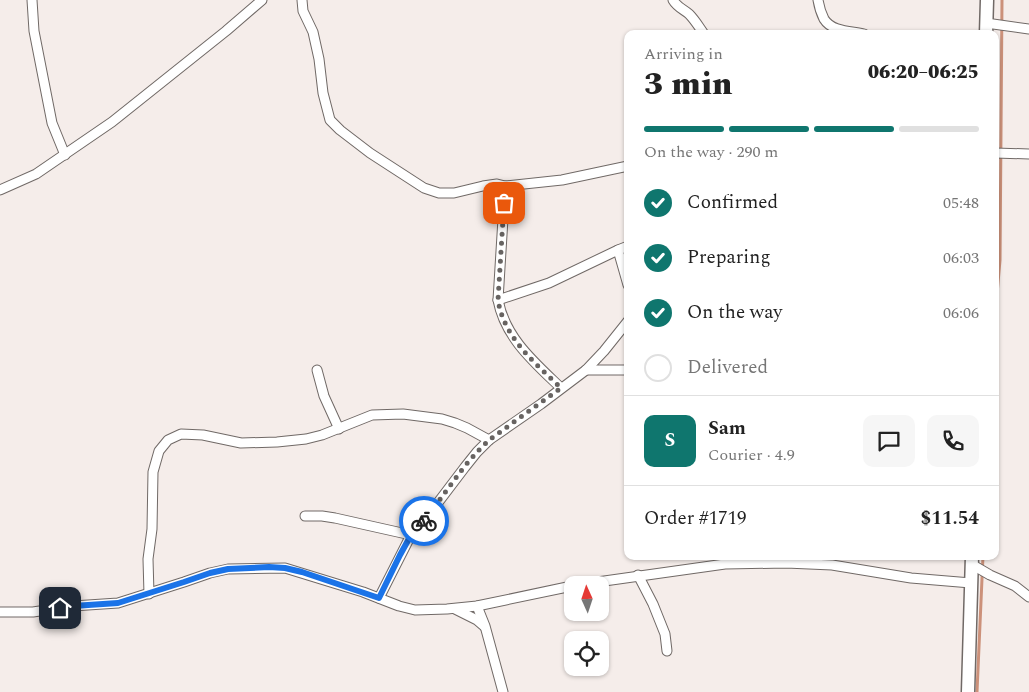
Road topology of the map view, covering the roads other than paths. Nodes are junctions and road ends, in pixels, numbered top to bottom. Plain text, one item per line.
1 (32, 0) edge
2 (262, 0) edge
3 (302, 0) edge
4 (674, 0) edge
5 (818, 0) edge
6 (987, 0) edge
7 (986, 28) edge
8 (1029, 29) edge
9 (701, 30) edge
10 (834, 30) edge
11 (999, 153) edge
12 (1029, 154) edge
13 (65, 155) junction
14 (624, 167) edge
15 (505, 186) junction
16 (0, 190) edge
17 (624, 248) edge
18 (618, 250) junction
19 (624, 271) edge
20 (498, 300) junction
21 (624, 326) edge
22 (317, 370) dead end
23 (586, 370) junction
24 (624, 370) edge
25 (561, 388) junction
26 (339, 429) junction
27 (489, 440) junction
28 (305, 516) dead end
29 (411, 535) junction
30 (971, 560) edge
31 (638, 575) junction
32 (609, 580) edge
33 (971, 583) junction
34 (564, 587) edge
35 (149, 594) junction
36 (1029, 597) edge
37 (379, 598) junction
38 (477, 606) junction
39 (454, 608) junction
40 (0, 612) edge
41 (485, 626) junction
42 (667, 651) dead end
43 (503, 692) edge
44 (968, 692) edge

1 - 13 street
2 - 13 street
3 - 15 street
4 - 9 street
5 - 10 street
6 - 7 main road
7 - 8 street
11 - 12 street
13 - 16 street
14 - 15 street
15 - 20 street
17 - 18 street
18 - 19 street
18 - 20 street
20 - 25 street
21 - 23 street
22 - 26 street
23 - 24 street
23 - 25 street
25 - 27 street
26 - 27 street
26 - 35 street
27 - 29 street
28 - 29 street
29 - 37 street
30 - 33 main road
30 - 36 street
31 - 32 street
31 - 33 street
31 - 42 street
33 - 44 main road
34 - 38 street
35 - 37 street
35 - 40 street
37 - 39 street
38 - 39 street
38 - 41 street
39 - 41 street
41 - 43 street

